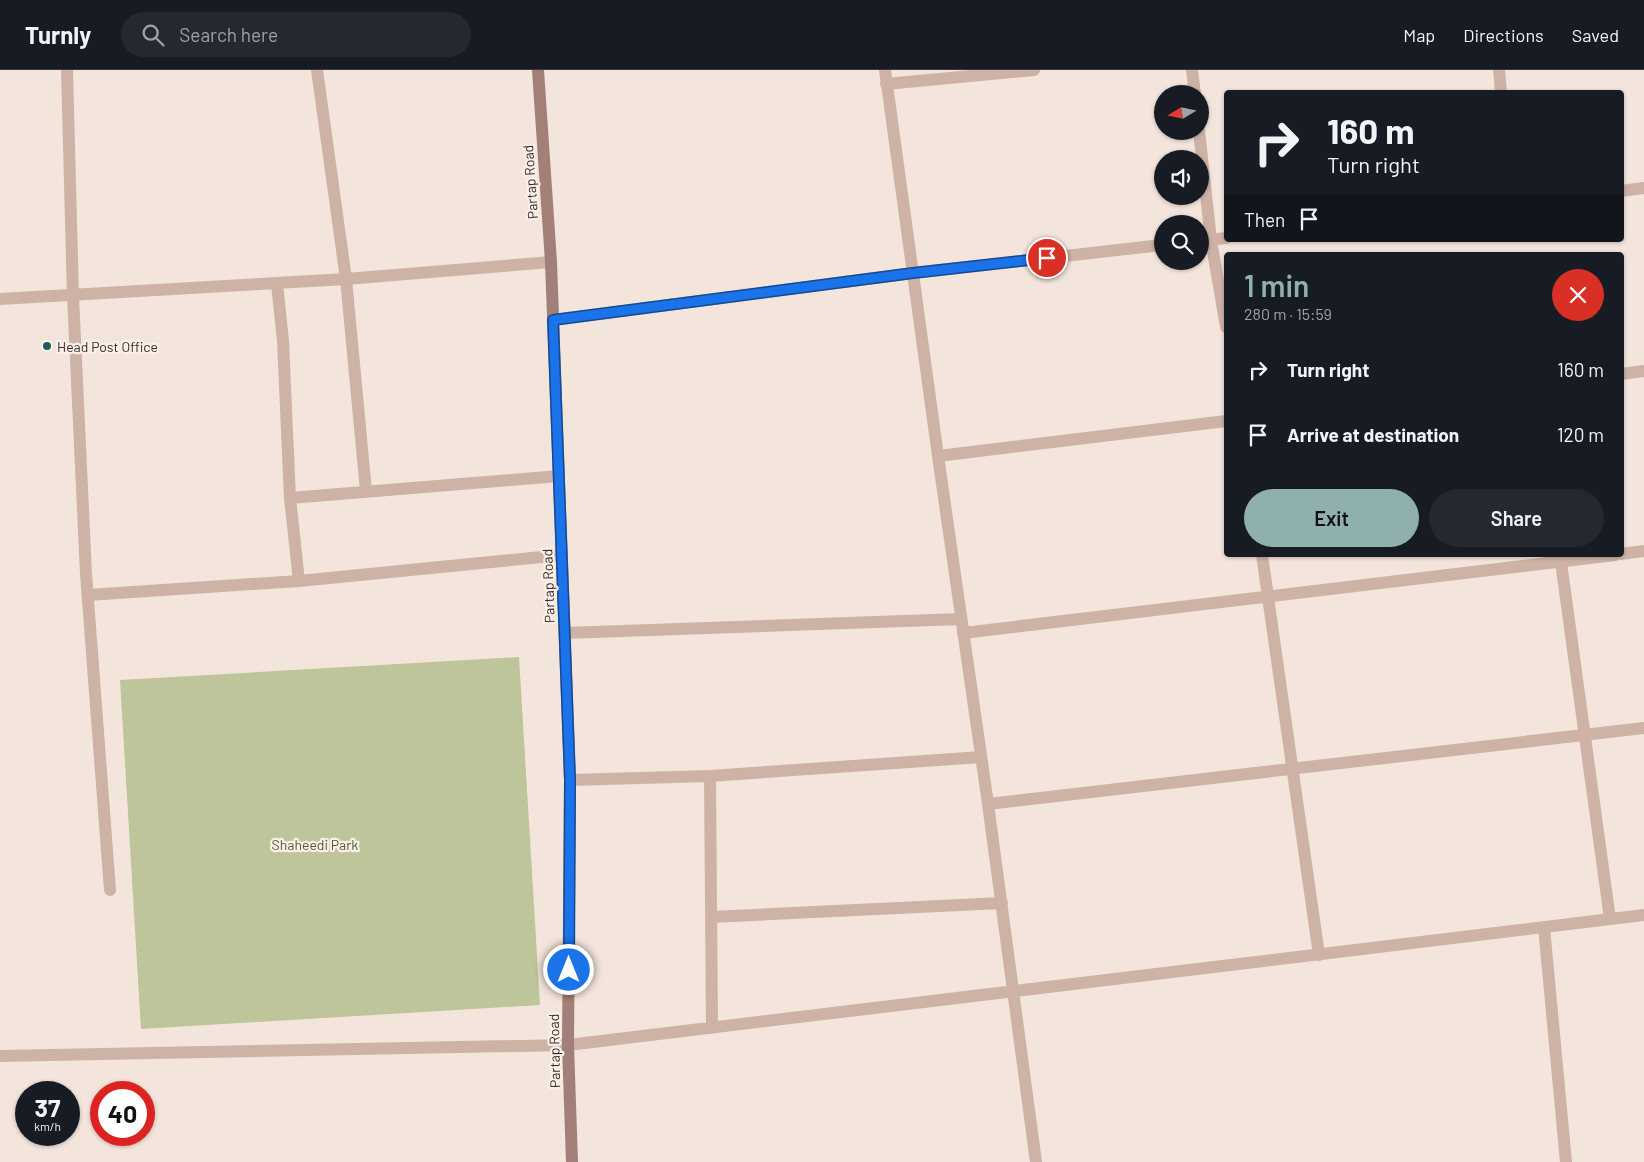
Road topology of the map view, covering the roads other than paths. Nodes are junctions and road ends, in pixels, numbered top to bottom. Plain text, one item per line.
1 (67, 70) edge
2 (317, 70) edge
3 (538, 70) edge
4 (885, 70) edge
5 (1034, 70) edge
6 (1192, 70) edge
7 (1499, 70) edge
8 (886, 84) junction
9 (1194, 85) edge
10 (1501, 90) edge
11 (1199, 140) edge
12 (1644, 188) edge
13 (1624, 190) edge
14 (1204, 215) edge
15 (1224, 238) edge
16 (1209, 240) edge
17 (1154, 246) edge
18 (1209, 257) edge
19 (551, 262) junction
20 (913, 273) junction
21 (346, 280) junction
22 (277, 284) junction
23 (73, 296) junction
24 (0, 299) edge
25 (1224, 319) edge
26 (553, 320) junction
27 (1644, 371) edge
28 (1624, 374) edge
29 (1224, 421) edge
30 (938, 456) junction
31 (559, 476) junction
32 (366, 491) junction
33 (290, 498) junction
34 (1644, 552) edge
35 (1624, 554) edge
36 (562, 555) junction
37 (1262, 557) edge
38 (1578, 557) edge
39 (1560, 558) edge
40 (298, 581) junction
41 (88, 596) junction
42 (1268, 596) junction
43 (961, 619) junction
44 (565, 633) junction
45 (963, 633) junction
46 (1644, 728) edge
47 (1585, 735) junction
48 (982, 757) junction
49 (1292, 769) junction
50 (710, 776) junction
51 (570, 780) junction
52 (988, 804) junction
53 (110, 890) dead end
54 (1002, 903) junction
55 (1644, 915) edge
56 (712, 917) junction
57 (1610, 919) junction
58 (1544, 927) junction
59 (1319, 955) junction
60 (1014, 992) junction
61 (712, 1028) junction
62 (568, 1045) junction
63 (0, 1056) edge
64 (572, 1162) edge
65 (1036, 1162) edge
66 (1566, 1162) edge

1 - 23 street
2 - 21 street
3 - 19 street, Partap Road
4 - 8 street
5 - 8 street
6 - 9 street
7 - 10 street
8 - 20 street
11 - 14 street
12 - 13 street
15 - 16 street
17 - 20 street
18 - 25 street
19 - 21 street
19 - 26 street, Partap Road
20 - 26 street
20 - 30 street
21 - 22 street
21 - 32 street
22 - 23 street
22 - 33 street
23 - 24 street
23 - 41 street
26 - 31 street, Partap Road
27 - 28 street
29 - 30 street
30 - 43 street
31 - 32 street
31 - 36 street, Partap Road
32 - 33 street
33 - 40 street
34 - 35 street
36 - 40 street
36 - 44 street, Partap Road
37 - 42 street
38 - 39 street
39 - 42 street
39 - 47 street
40 - 41 street
41 - 53 street
42 - 45 street
42 - 49 street
43 - 44 street
43 - 45 street
44 - 51 street, Partap Road
45 - 48 street
46 - 47 street
47 - 49 street
47 - 57 street
48 - 50 street
48 - 52 street
49 - 52 street
49 - 59 street
50 - 51 street
50 - 56 street
51 - 62 street, Partap Road
52 - 54 street
54 - 56 street
54 - 60 street
55 - 57 street
56 - 61 street
57 - 58 street
58 - 59 street
58 - 66 street
59 - 60 street
60 - 61 street
60 - 65 street
61 - 62 street
62 - 63 street
62 - 64 street, Partap Road

